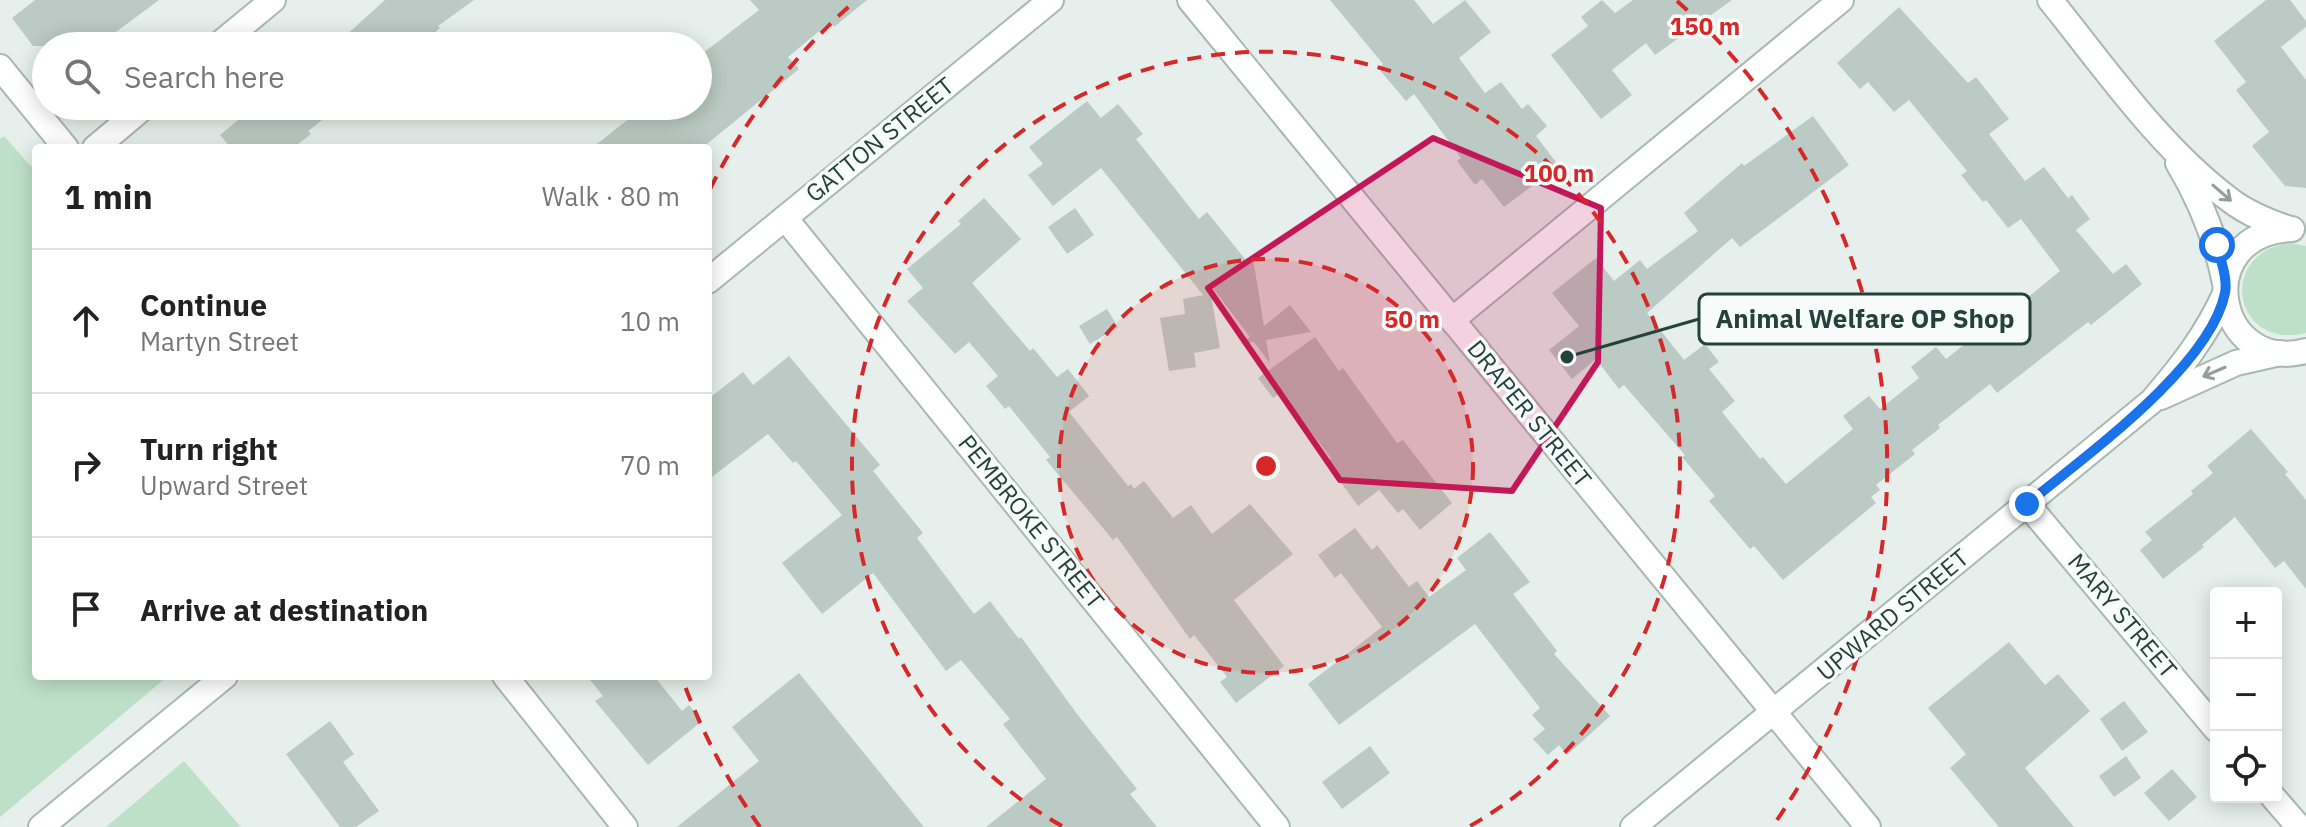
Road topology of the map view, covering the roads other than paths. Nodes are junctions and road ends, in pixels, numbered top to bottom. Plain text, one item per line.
1 (273, 0) edge
2 (1051, 0) edge
3 (1190, 0) edge
4 (1841, 0) edge
5 (2050, 0) edge
6 (234, 32) edge
7 (0, 67) edge
8 (32, 106) edge
9 (43, 120) edge
10 (128, 120) edge
11 (2165, 141) junction
12 (63, 144) edge
13 (100, 144) edge
14 (785, 218) junction
15 (2300, 230) edge
16 (712, 278) edge
17 (2225, 288) junction
18 (1452, 320) junction
19 (2299, 353) edge
20 (2152, 401) junction
21 (2027, 504) junction
22 (220, 680) edge
23 (508, 680) edge
24 (1774, 713) junction
25 (2210, 722) edge
26 (2278, 803) edge
27 (41, 827) edge
28 (625, 827) edge
29 (1277, 827) edge
30 (1633, 827) edge
31 (1868, 827) edge
32 (2299, 827) edge

1 - 6 street
2 - 14 street, GATTON STREET
3 - 18 street, DRAPER STREET
4 - 18 street
5 - 11 street
7 - 8 street
9 - 12 street
10 - 13 street
11 -> 15 street
11 - 17 street
14 - 16 street, GATTON STREET
14 - 29 street, PEMBROKE STREET
15 - 17 street, UPWARD STREET
17 - 19 street
17 - 20 street, UPWARD STREET
18 - 24 street, DRAPER STREET
19 -> 20 street, UPWARD STREET
20 - 21 street, UPWARD STREET
21 - 24 street, UPWARD STREET
21 - 25 street, MARY STREET
22 - 27 street
23 - 28 street
24 - 30 street, UPWARD STREET
24 - 31 street, DRAPER STREET
26 - 32 street

